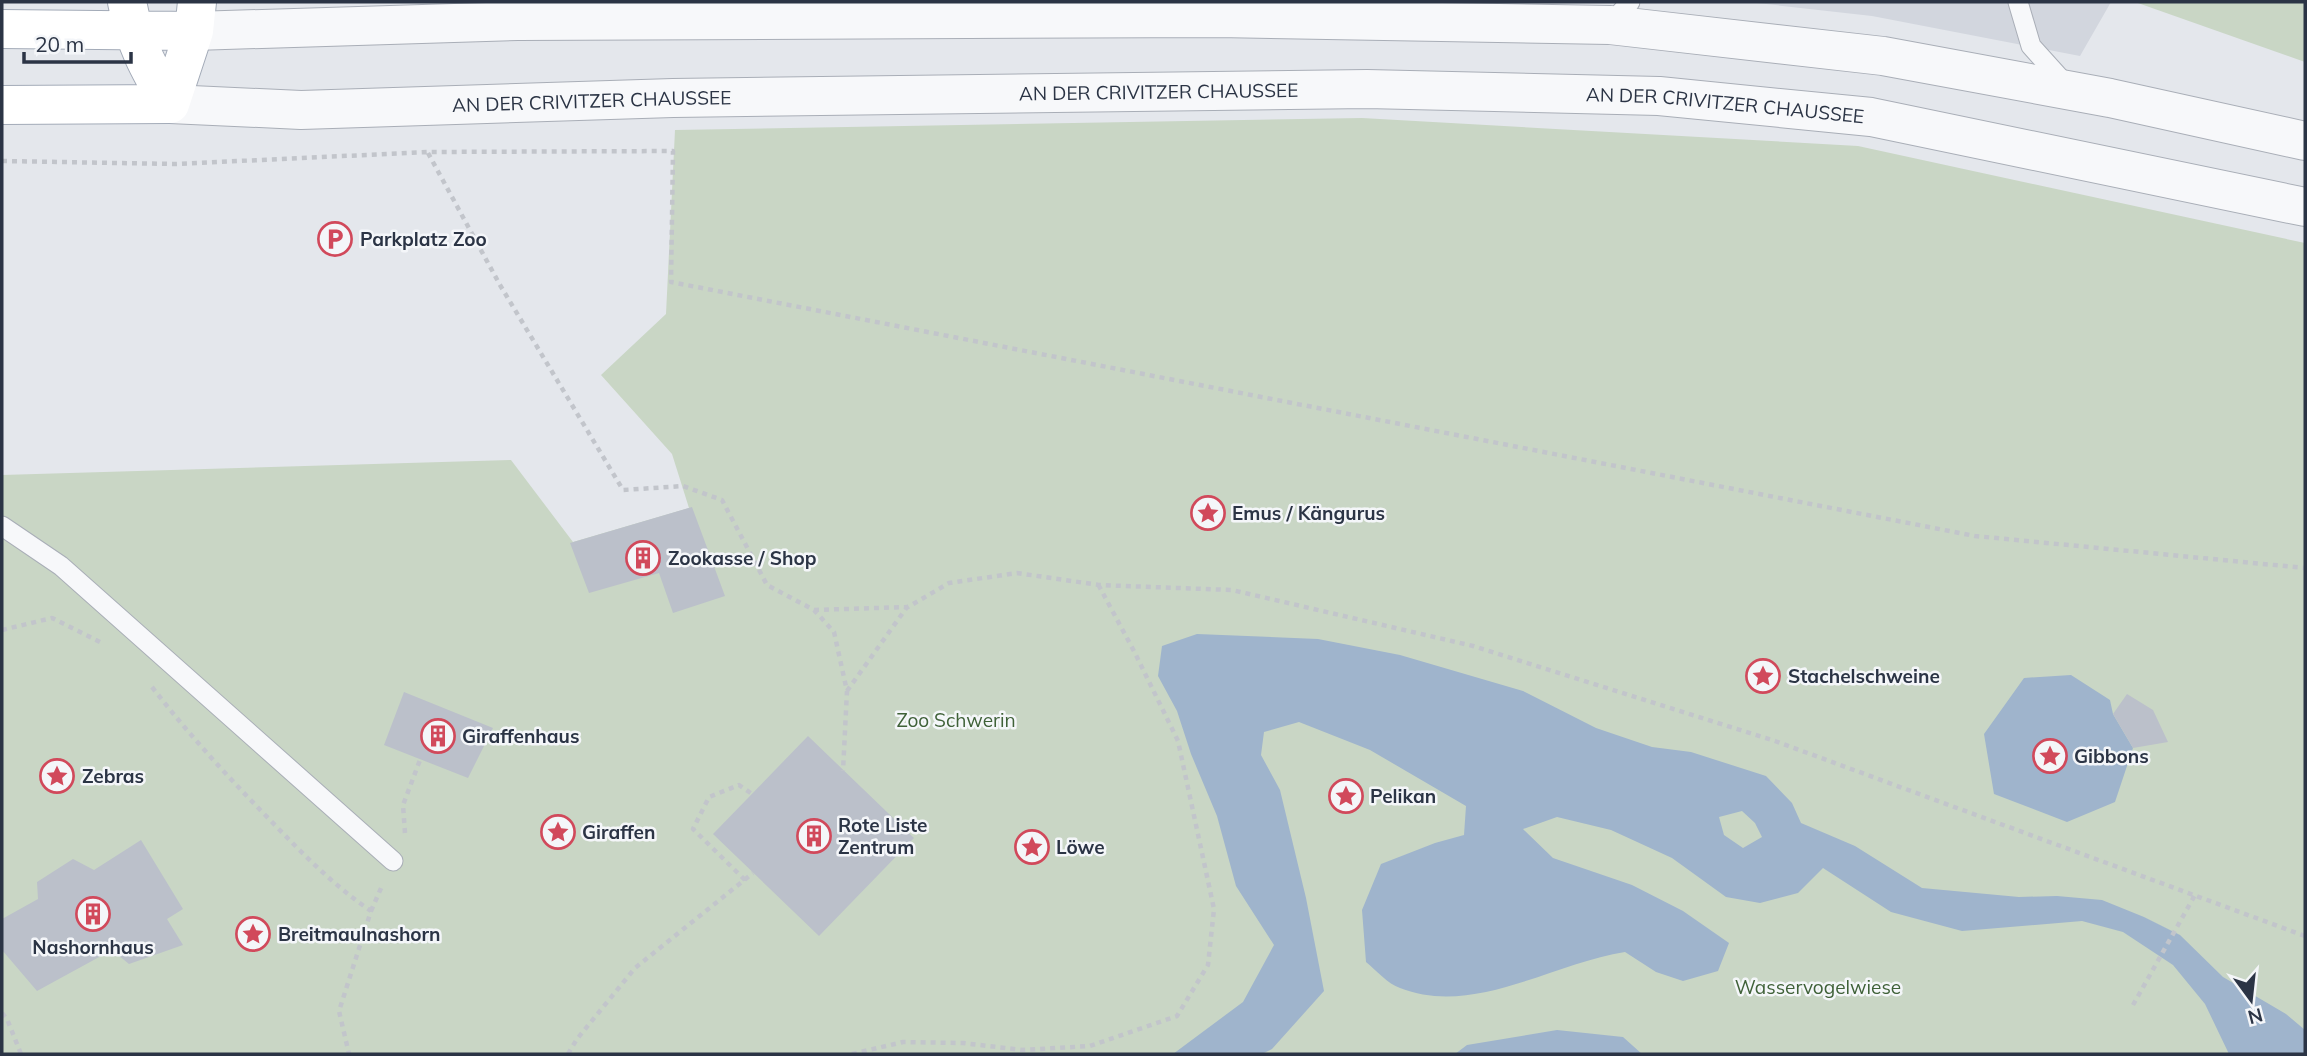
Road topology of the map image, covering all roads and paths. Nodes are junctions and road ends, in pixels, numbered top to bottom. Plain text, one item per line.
1 (423, 2) edge
2 (2018, 2) edge
3 (830, 12) edge
4 (1620, 13) edge
5 (130, 16) edge
6 (196, 16) edge
7 (517, 21) junction
8 (2, 29) edge
9 (2071, 90) junction
10 (170, 104) junction
11 (2, 105) edge
12 (2305, 141) edge
13 (428, 152) junction
14 (2, 161) edge
15 (2305, 207) edge
16 (2, 526) edge
17 (2305, 568) edge
18 (1099, 585) junction
19 (908, 607) junction
20 (814, 610) junction
21 (2, 630) edge
22 (115, 649) dead end
23 (144, 677) dead end
24 (847, 691) junction
25 (843, 771) dead end
26 (752, 794) dead end
27 (393, 861) dead end
28 (754, 873) dead end
29 (746, 880) junction
30 (2195, 895) junction
31 (2305, 936) edge
32 (2133, 1005) dead end
33 (2, 1013) edge
34 (21, 1054) edge
35 (349, 1054) edge
36 (568, 1054) edge
37 (852, 1054) edge

1 - 7 street
2 - 9 lane
3 - 4 street
3 - 7 street
4 - 9 street
5 - 6 main road
5 - 8 main road
5 - 10 main road
6 - 7 street
6 - 10 main road
9 - 12 street
10 - 11 main road, AN DER CRIVITZER CHAUSSEE
10 - 15 street, AN DER CRIVITZER CHAUSSEE
13 - 14 path
13 - 17 path
13 - 20 path
16 - 27 lane
18 - 19 path
18 - 30 path
18 - 37 path
19 - 20 path
19 - 24 path
20 - 24 path
21 - 22 path
23 - 35 path
24 - 25 path
26 - 29 path
28 - 29 path
29 - 36 path
30 - 31 path
30 - 32 path
33 - 34 path

